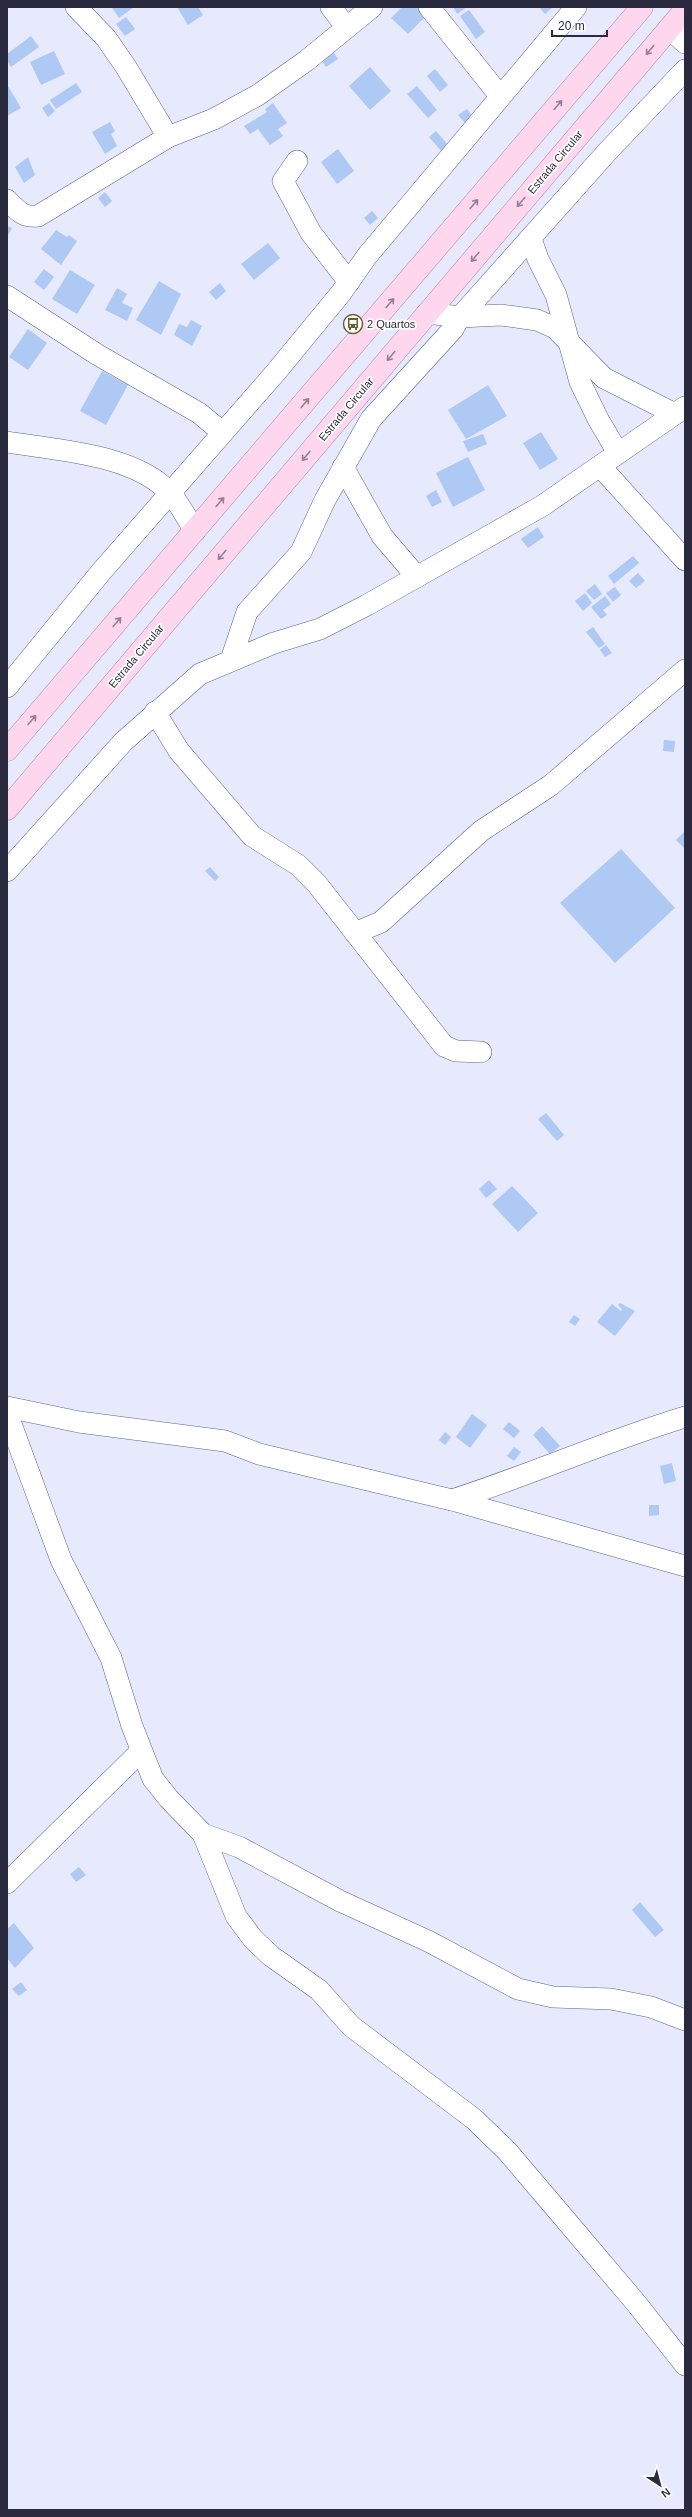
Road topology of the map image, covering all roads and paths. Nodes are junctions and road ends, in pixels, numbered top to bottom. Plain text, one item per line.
1 (76, 7) edge
2 (331, 7) edge
3 (372, 7) edge
4 (429, 7) edge
5 (576, 7) edge
6 (642, 7) edge
7 (685, 10) edge
8 (346, 27) junction
9 (668, 28) junction
10 (685, 43) edge
11 (685, 70) edge
12 (500, 96) junction
13 (168, 137) junction
14 (297, 161) dead end
15 (7, 200) edge
16 (531, 239) junction
17 (349, 282) junction
18 (7, 296) edge
19 (427, 313) junction
20 (460, 317) junction
21 (568, 342) junction
22 (680, 410) edge
23 (222, 432) junction
24 (7, 442) edge
25 (618, 453) junction
26 (600, 466) junction
27 (344, 467) junction
28 (170, 493) junction
29 (195, 532) junction
30 (685, 560) edge
31 (417, 577) junction
32 (231, 660) junction
33 (685, 670) edge
34 (7, 687) edge
35 (155, 712) junction
36 (7, 750) edge
37 (7, 809) edge
38 (7, 871) edge
39 (355, 933) junction
40 (481, 1052) dead end
41 (7, 1407) edge
42 (7, 1413) edge
43 (685, 1417) edge
44 (452, 1500) junction
45 (685, 1566) edge
46 (141, 1751) junction
47 (203, 1834) junction
48 (7, 1883) edge
49 (685, 2020) edge
50 (685, 2365) edge

1 - 13 street
2 - 8 street
3 - 8 street
4 - 12 street
5 - 12 street
29 -> 6 main road
7 - 9 main road, Estrada Circular
8 - 13 street
9 - 10 street
9 -> 19 main road, Estrada Circular
11 - 16 street
12 - 17 street
13 - 15 street
14 - 17 street
16 - 20 street
16 - 21 street
17 - 23 street
18 - 23 street
19 - 20 street
19 -> 37 main road, Estrada Circular
20 - 21 street
20 - 27 street
21 - 22 street
21 - 25 street
22 - 25 street
23 - 28 street
24 - 28 street
25 - 26 street
26 - 30 street
26 - 31 street
27 - 31 street
27 - 32 street
28 - 29 street
28 - 34 street
36 -> 29 main road
31 - 32 street
32 - 35 street
33 - 39 street
35 - 38 street
35 - 39 street
39 - 40 street
41 - 44 street
42 - 46 street
43 - 44 street
44 - 45 street
46 - 47 street
46 - 48 street
47 - 49 street
47 - 50 street

